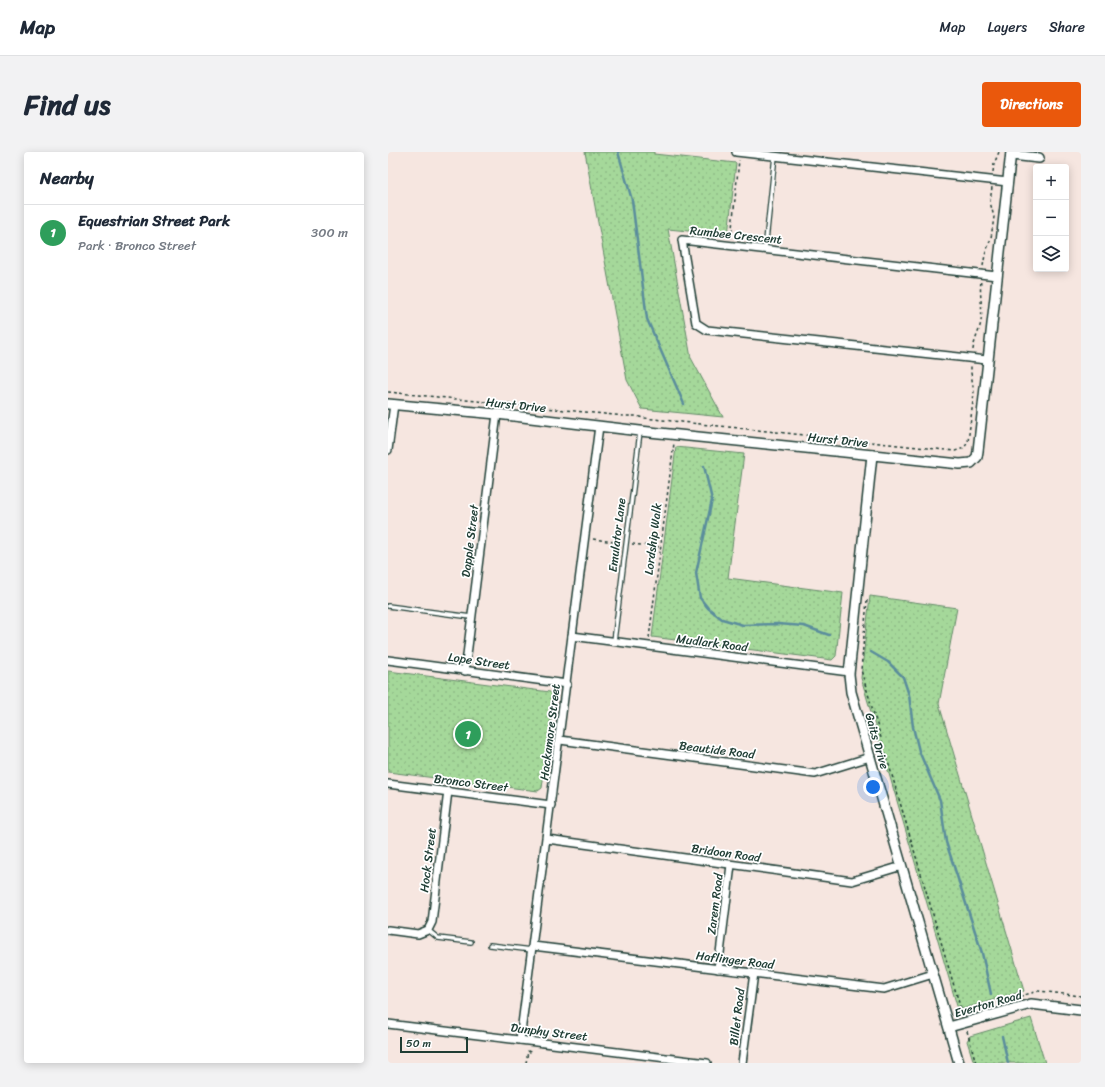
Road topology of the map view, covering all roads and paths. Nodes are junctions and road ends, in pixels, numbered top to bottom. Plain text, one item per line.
1 (736, 152) edge
2 (740, 152) edge
3 (999, 152) edge
4 (1011, 154) edge
5 (775, 156) junction
6 (1039, 158) dead end
7 (992, 180) junction
8 (1008, 182) junction
9 (731, 246) junction
10 (765, 250) junction
11 (982, 274) junction
12 (997, 276) junction
13 (972, 358) junction
14 (987, 360) junction
15 (388, 392) edge
16 (391, 404) edge
17 (497, 414) junction
18 (599, 426) junction
19 (640, 432) junction
20 (675, 434) junction
21 (388, 450) edge
22 (872, 455) junction
23 (867, 600) dead end
24 (388, 606) edge
25 (471, 617) junction
26 (572, 636) junction
27 (614, 641) junction
28 (648, 646) junction
29 (388, 660) edge
30 (465, 670) junction
31 (849, 672) junction
32 (567, 684) junction
33 (560, 740) junction
34 (870, 757) junction
35 (388, 784) edge
36 (448, 791) junction
37 (551, 804) junction
38 (547, 839) junction
39 (731, 865) junction
40 (902, 866) junction
41 (388, 930) edge
42 (428, 930) junction
43 (471, 942) dead end
44 (490, 945) dead end
45 (533, 948) junction
46 (718, 968) junction
47 (754, 973) junction
48 (933, 974) junction
49 (1081, 1010) edge
50 (965, 1023) junction
51 (388, 1024) edge
52 (949, 1028) junction
53 (520, 1040) junction
54 (532, 1041) junction
55 (526, 1063) edge
56 (707, 1063) edge
57 (742, 1063) edge
58 (960, 1063) edge
59 (976, 1063) edge

1 - 2 street
2 - 5 street
2 - 9 path
3 - 7 path
4 - 6 street
4 - 8 street, Hurst Drive
5 - 7 street
5 - 10 lane
7 - 8 street
7 - 11 path
8 - 12 street, Hurst Drive
9 - 10 street, Rumbee Crescent
9 - 13 street, Rumbee Crescent
10 - 11 street, Rumbee Crescent
11 - 12 street, Rumbee Crescent
11 - 13 path
12 - 14 street, Hurst Drive
13 - 14 street, Rumbee Crescent
13 - 15 path
14 - 22 street, Hurst Drive
16 - 17 street, Hurst Drive
16 - 21 street
17 - 18 street, Hurst Drive
17 - 25 street, Dapple Street
18 - 19 street, Hurst Drive
18 - 26 street, Hackamore Street
19 - 20 street, Hurst Drive
19 - 27 lane, Emulator Lane
20 - 22 street, Hurst Drive
20 - 28 path, Lordship Walk
22 - 31 street, Gaits Drive
23 - 50 path
24 - 25 lane
25 - 30 street, Dapple Street
26 - 27 street, Mudlark Road
26 - 32 street, Hackamore Street
27 - 28 street, Mudlark Road
28 - 31 street, Mudlark Road
29 - 30 street, Lope Street
30 - 32 street, Lope Street
31 - 34 street, Gaits Drive
32 - 33 street, Hackamore Street
33 - 34 street, Beautide Road
33 - 37 street, Hackamore Street
34 - 40 street, Gaits Drive
35 - 36 street, Bronco Street
36 - 37 street, Bronco Street
36 - 42 street, Hock Street
37 - 38 street, Hackamore Street
38 - 39 street, Bridoon Road
38 - 45 street, Hackamore Street
39 - 40 street, Bridoon Road
39 - 46 street, Zarem Road
40 - 48 street, Gaits Drive
41 - 42 street
42 - 43 lane
44 - 45 lane, Haflinger Road
45 - 46 street, Haflinger Road
45 - 53 street, Hackamore Street
46 - 47 street, Haflinger Road
47 - 48 street, Haflinger Road
47 - 57 street, Billet Road
48 - 52 street, Gaits Drive
49 - 50 street, Everton Road
50 - 52 street, Everton Road
50 - 59 path
51 - 53 street, Dunphy Street
52 - 58 street, Gaits Drive
53 - 54 street, Dunphy Street
54 - 55 path
54 - 56 street, Dunphy Street

